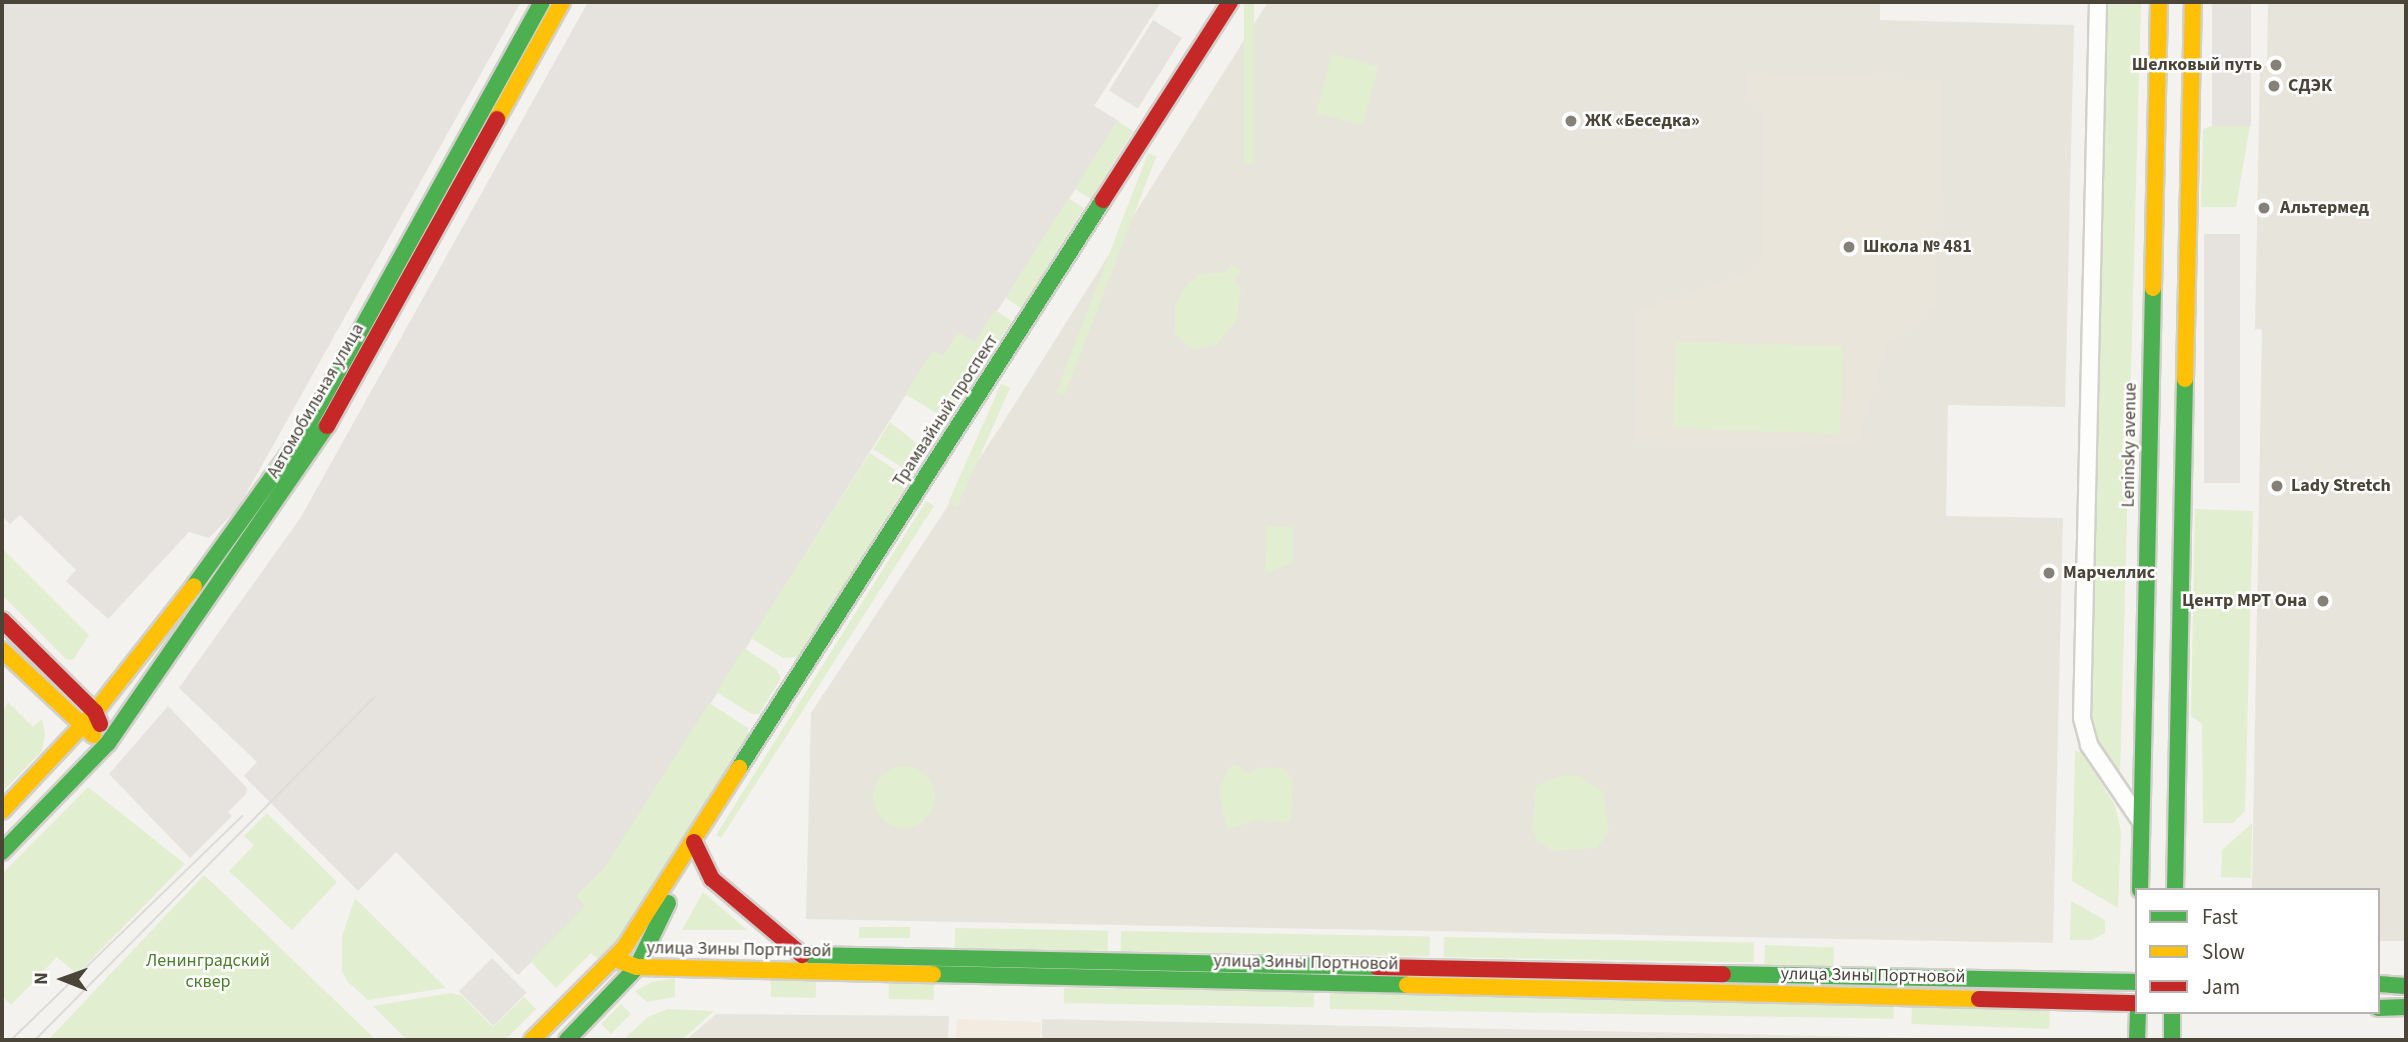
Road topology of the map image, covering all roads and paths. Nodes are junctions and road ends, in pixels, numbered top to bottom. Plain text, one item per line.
1 (541, 2) edge
2 (562, 2) edge
3 (1230, 2) edge
4 (2098, 2) edge
5 (2159, 2) edge
6 (2193, 2) edge
7 (2, 620) edge
8 (2, 650) edge
9 (95, 712) junction
10 (81, 728) junction
11 (108, 743) junction
12 (2, 811) edge
13 (2141, 822) junction
14 (694, 842) junction
15 (2, 852) edge
16 (2140, 888) edge
17 (2175, 888) edge
18 (802, 955) junction
19 (614, 959) junction
20 (641, 960) junction
21 (2135, 982) edge
22 (2380, 984) edge
23 (2406, 986) edge
24 (2135, 1003) edge
25 (2406, 1007) edge
26 (2380, 1008) edge
27 (2138, 1014) edge
28 (2172, 1014) edge
29 (532, 1040) edge
30 (567, 1040) edge
31 (2137, 1040) edge
32 (2172, 1040) edge

1 - 9 main road, Автомобильная улица
2 - 11 main road, Автомобильная улица
3 - 14 main road, Трамвайный проспект
4 - 13 street
5 - 13 main road, Leninsky avenue
6 - 17 main road
7 - 9 main road
8 - 10 main road
9 - 10 main road, Автомобильная улица
9 - 11 main road
10 - 11 main road
10 - 12 main road, Автомобильная улица
11 - 15 main road, Автомобильная улица
13 - 16 main road, Leninsky avenue
14 - 18 main road
14 - 19 main road, Трамвайный проспект
14 - 20 main road, Трамвайный проспект
18 - 20 main road, улица Зины Портновой
18 - 21 main road, улица Зины Портновой
19 - 20 main road, улица Зины Портновой
19 - 29 main road, Трамвайный проспект
20 - 24 main road, улица Зины Портновой
20 - 30 main road, Трамвайный проспект
22 - 23 main road
25 - 26 main road
27 - 31 main road
28 - 32 main road

